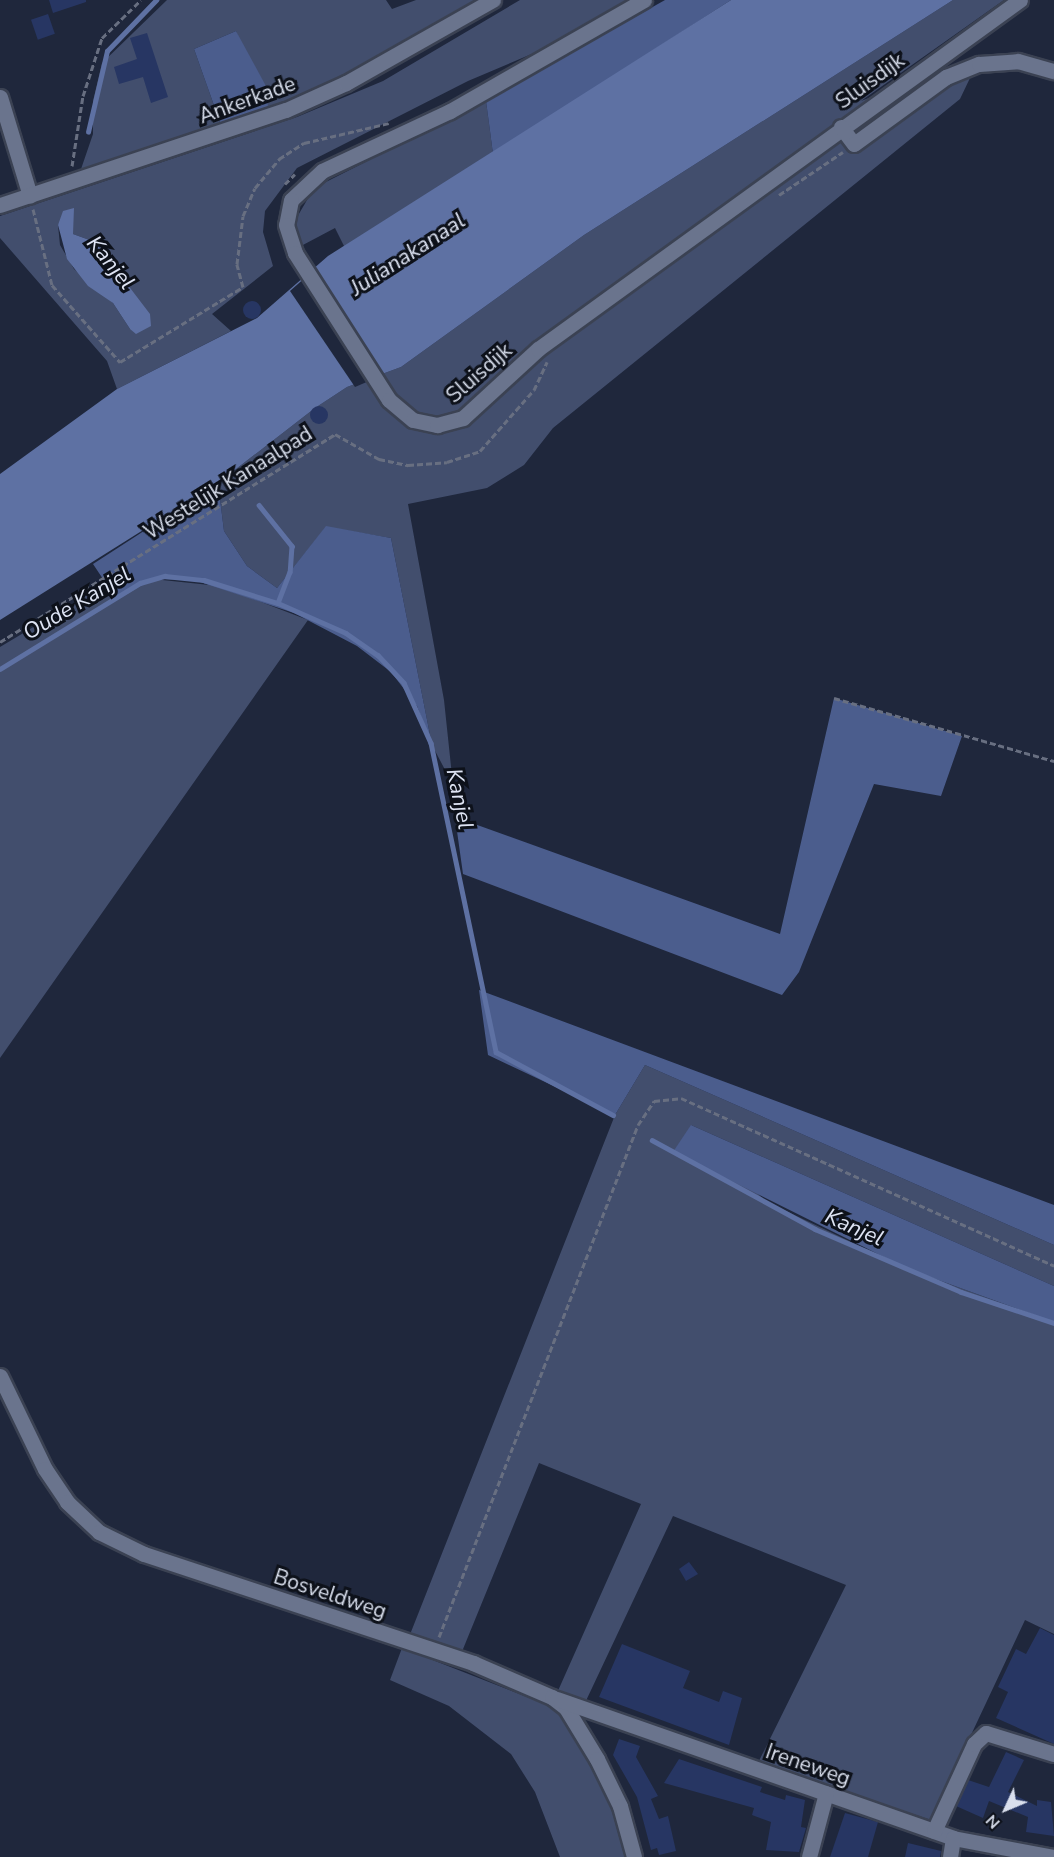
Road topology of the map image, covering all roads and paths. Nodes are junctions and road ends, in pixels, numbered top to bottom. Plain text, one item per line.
1 (141, 0) edge
2 (493, 0) edge
3 (644, 0) edge
4 (1020, 0) edge
5 (1054, 71) edge
6 (0, 97) edge
7 (397, 124) dead end
8 (841, 127) junction
9 (69, 183) junction
10 (30, 196) junction
11 (0, 205) edge
12 (546, 361) dead end
13 (0, 642) edge
14 (834, 698) dead end
15 (1054, 761) edge
16 (1054, 1266) edge
17 (0, 1376) edge
18 (434, 1650) junction
19 (552, 1697) junction
20 (1054, 1754) edge
21 (826, 1793) junction
22 (934, 1831) junction
23 (953, 1838) junction
24 (634, 1857) edge
25 (809, 1857) edge
26 (950, 1857) edge
27 (1054, 1857) edge

1 - 9 path
2 - 9 street, Ankerkade
3 - 8 street, Sluisdijk
4 - 8 street, Sluisdijk
5 - 8 street
6 - 10 street
7 - 10 path
9 - 10 street, Ankerkade
10 - 11 street, Ankerkade
12 - 13 path, Westelijk Kanaalpad
14 - 15 path
16 - 18 path
17 - 18 street, Bosveldweg
18 - 19 street, Bosveldweg
19 - 21 street, Ireneweg
19 - 24 street, Bosveldweg
20 - 22 street
21 - 22 street, Ireneweg
21 - 25 street
22 - 23 street, Ireneweg
23 - 26 street
23 - 27 street, Ireneweg

